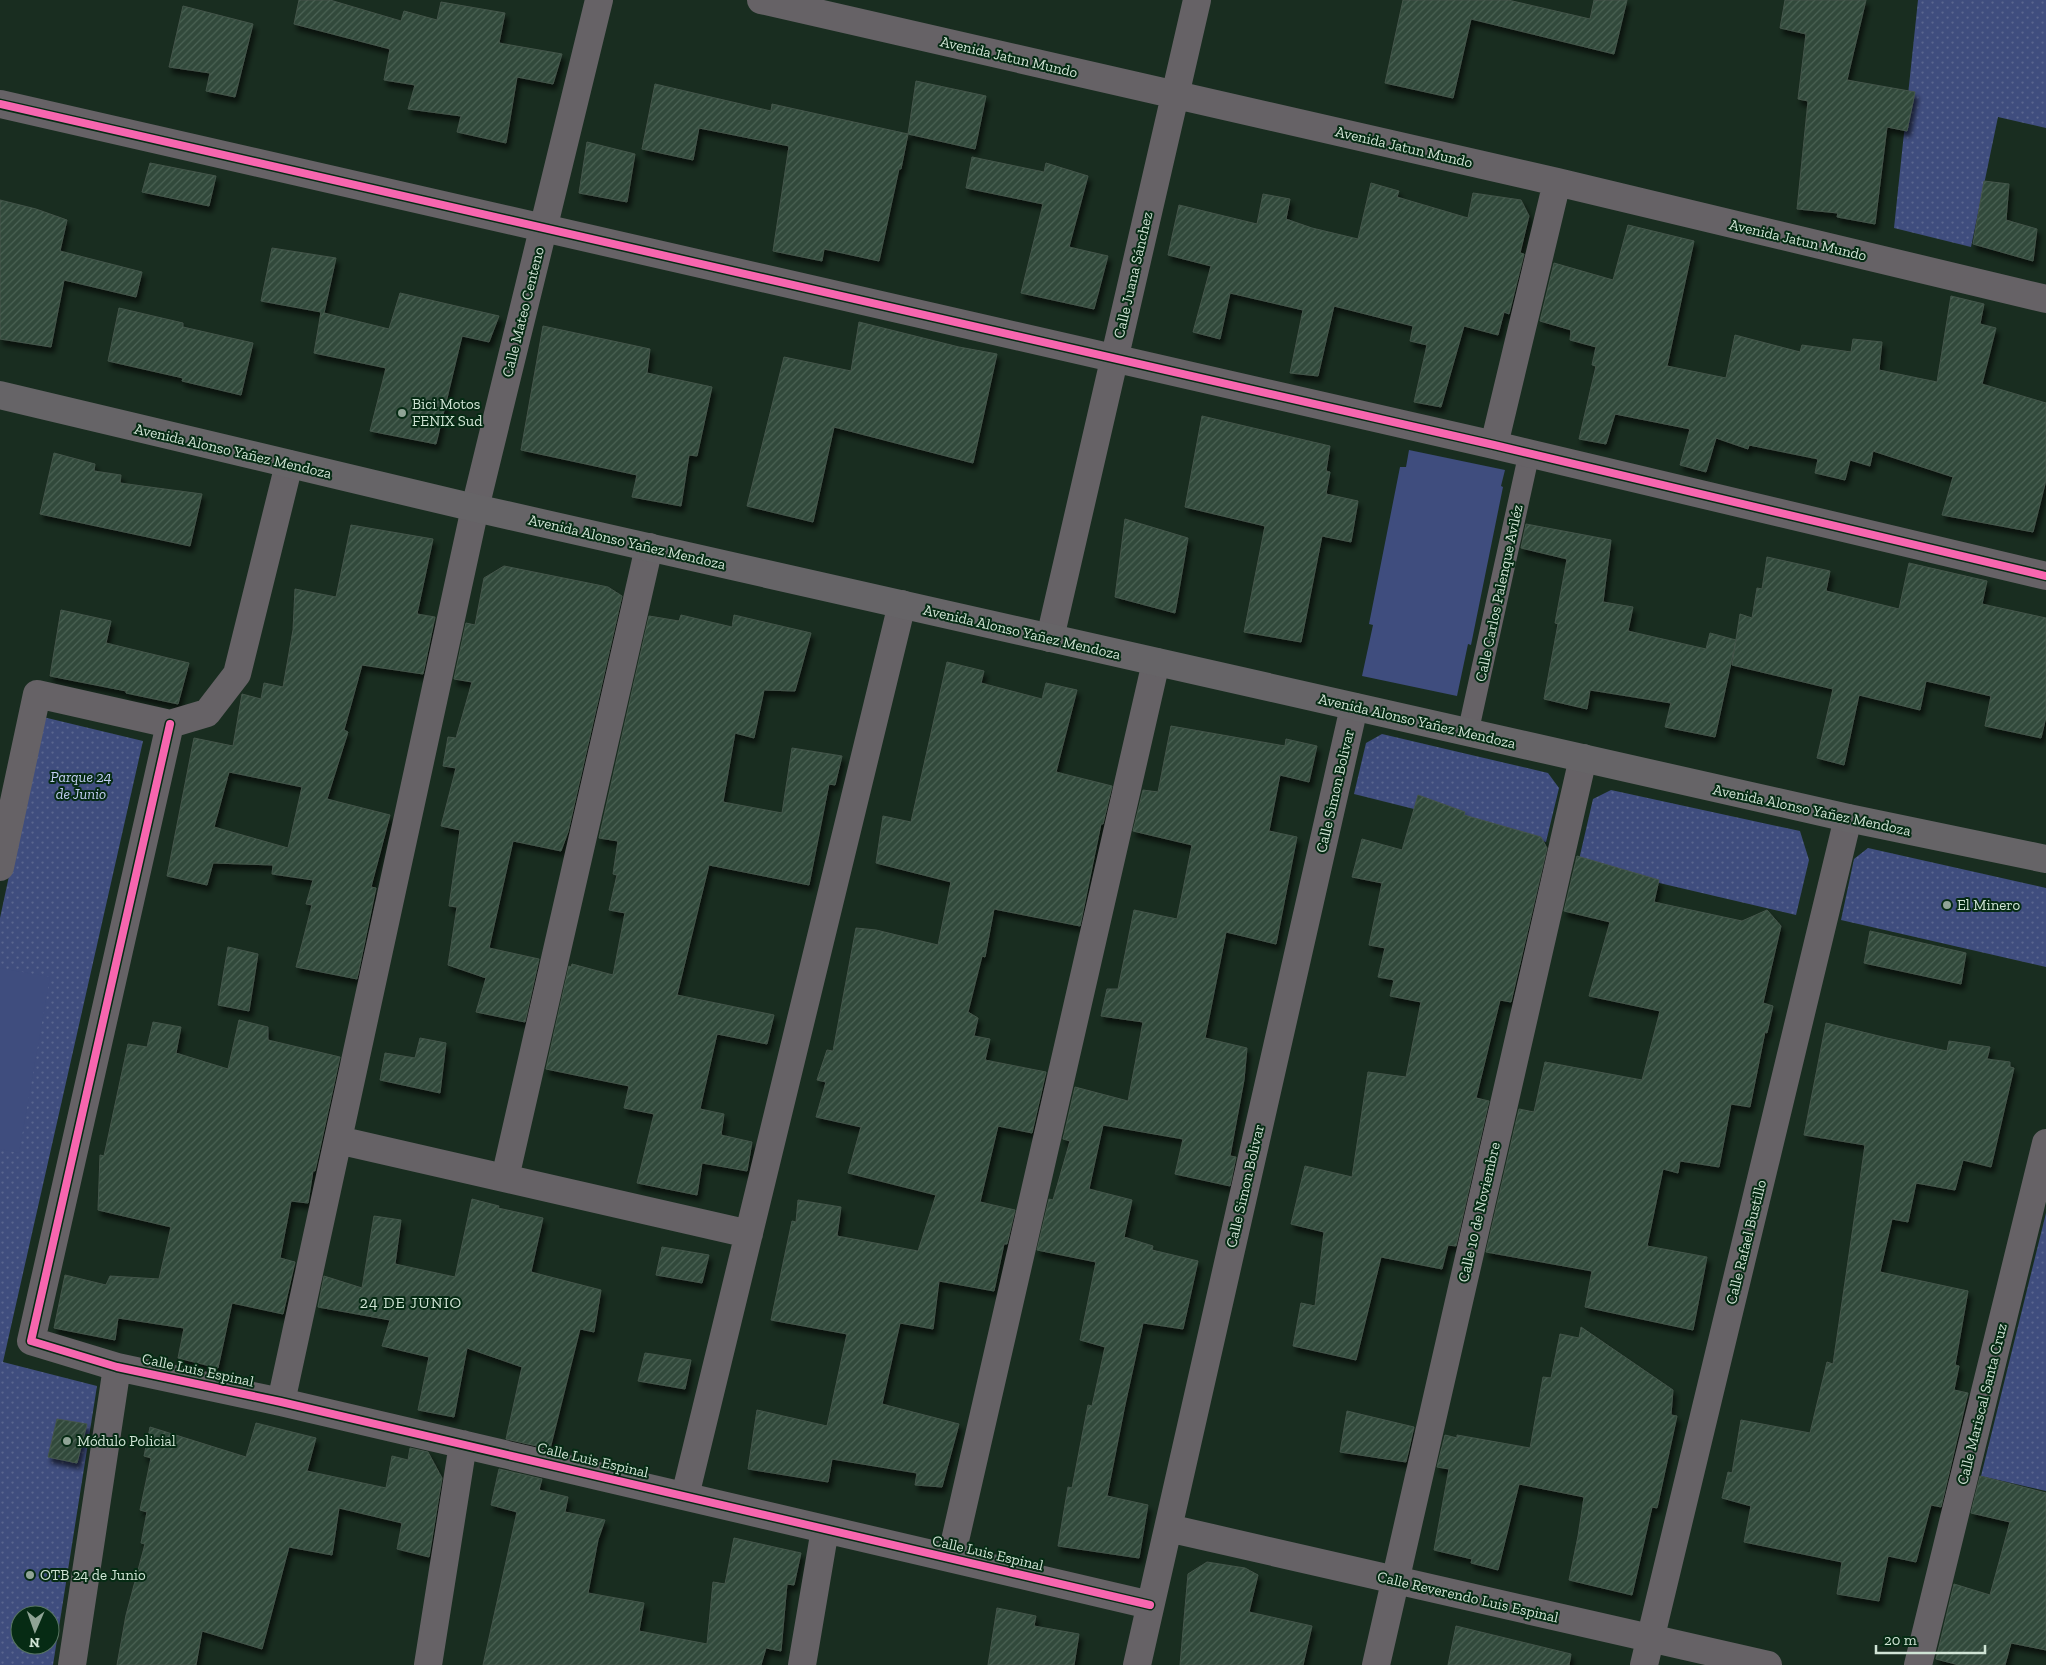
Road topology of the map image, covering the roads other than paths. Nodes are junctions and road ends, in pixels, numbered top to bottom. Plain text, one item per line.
1 (599, 0) edge
2 (761, 0) edge
3 (1197, 0) edge
4 (1174, 94) junction
5 (0, 104) edge
6 (1557, 182) junction
7 (543, 229) junction
8 (2046, 299) edge
9 (1114, 359) junction
10 (0, 396) edge
11 (1494, 445) junction
12 (1529, 454) junction
13 (289, 464) junction
14 (475, 508) junction
15 (648, 547) junction
16 (2046, 576) edge
17 (902, 604) junction
18 (1050, 638) junction
19 (1156, 662) junction
20 (1354, 707) junction
21 (170, 724) junction
22 (1468, 732) junction
23 (1583, 758) junction
24 (1848, 818) junction
25 (2046, 859) edge
26 (0, 867) edge
27 (338, 1140) junction
28 (2046, 1143) edge
29 (505, 1178) junction
30 (749, 1234) junction
31 (118, 1367) junction
32 (281, 1402) junction
33 (463, 1444) junction
34 (685, 1496) junction
35 (1168, 1528) junction
36 (825, 1529) junction
37 (951, 1558) junction
38 (1395, 1580) junction
39 (1150, 1605) junction
40 (1650, 1638) junction
41 (72, 1665) edge
42 (428, 1665) edge
43 (802, 1665) edge
44 (1137, 1665) edge
45 (1376, 1665) edge
46 (1644, 1665) edge
47 (1768, 1665) edge
48 (1918, 1665) edge

1 - 7 street, Calle Mateo Centeno
2 - 4 street, Avenida Jatun Mundo
3 - 4 street, Calle Juana Sánchez
4 - 6 street, Avenida Jatun Mundo
4 - 9 street, Calle Juana Sánchez
5 - 7 street
6 - 8 street, Avenida Jatun Mundo
6 - 11 street
7 - 9 street
7 - 14 street, Calle Mateo Centeno
9 - 11 street
9 - 18 street, Calle Juana Sánchez
10 - 13 main road, Avenida Alonso Yañez Mendoza
11 - 12 street
12 - 16 street
12 - 22 lane, Calle Carlos Palenque Aviléz
13 - 14 main road, Avenida Alonso Yañez Mendoza
13 - 21 street
14 - 15 main road, Avenida Alonso Yañez Mendoza
14 - 27 street, Calle Mateo Centeno
15 - 17 main road, Avenida Alonso Yañez Mendoza
15 - 29 street
17 - 18 main road, Avenida Alonso Yañez Mendoza
17 - 30 street
18 - 19 main road, Avenida Alonso Yañez Mendoza
19 - 20 main road, Avenida Alonso Yañez Mendoza
19 - 37 street
20 - 22 main road, Avenida Alonso Yañez Mendoza
20 - 35 street, Calle Simon Bolivar
21 - 26 street
21 - 31 street, Calle Luis Espinal
22 - 23 main road, Avenida Alonso Yañez Mendoza
23 - 24 main road, Avenida Alonso Yañez Mendoza
23 - 38 street, Calle 10 de Noviembre
24 - 25 main road, Avenida Alonso Yañez Mendoza
24 - 40 street, Calle Rafael Bustillo
27 - 29 street
27 - 32 street, Calle Mateo Centeno
28 - 48 street, Calle Mariscal Santa Cruz
29 - 30 street
30 - 34 street
31 - 32 street, Calle Luis Espinal
31 - 41 street
32 - 33 street, Calle Luis Espinal
33 - 34 street, Calle Luis Espinal
33 - 42 street
34 - 36 street, Calle Luis Espinal
35 - 38 street, Calle Reverendo Luis Espinal
35 - 39 street, Calle Simon Bolivar
36 - 37 street, Calle Luis Espinal
36 - 43 street
37 - 39 street, Calle Luis Espinal
38 - 40 street, Calle Reverendo Luis Espinal
38 - 45 street, Calle 10 de Noviembre
39 - 44 street, Calle Simon Bolivar
40 - 46 street, Calle Rafael Bustillo
40 - 47 street, Calle Reverendo Luis Espinal

